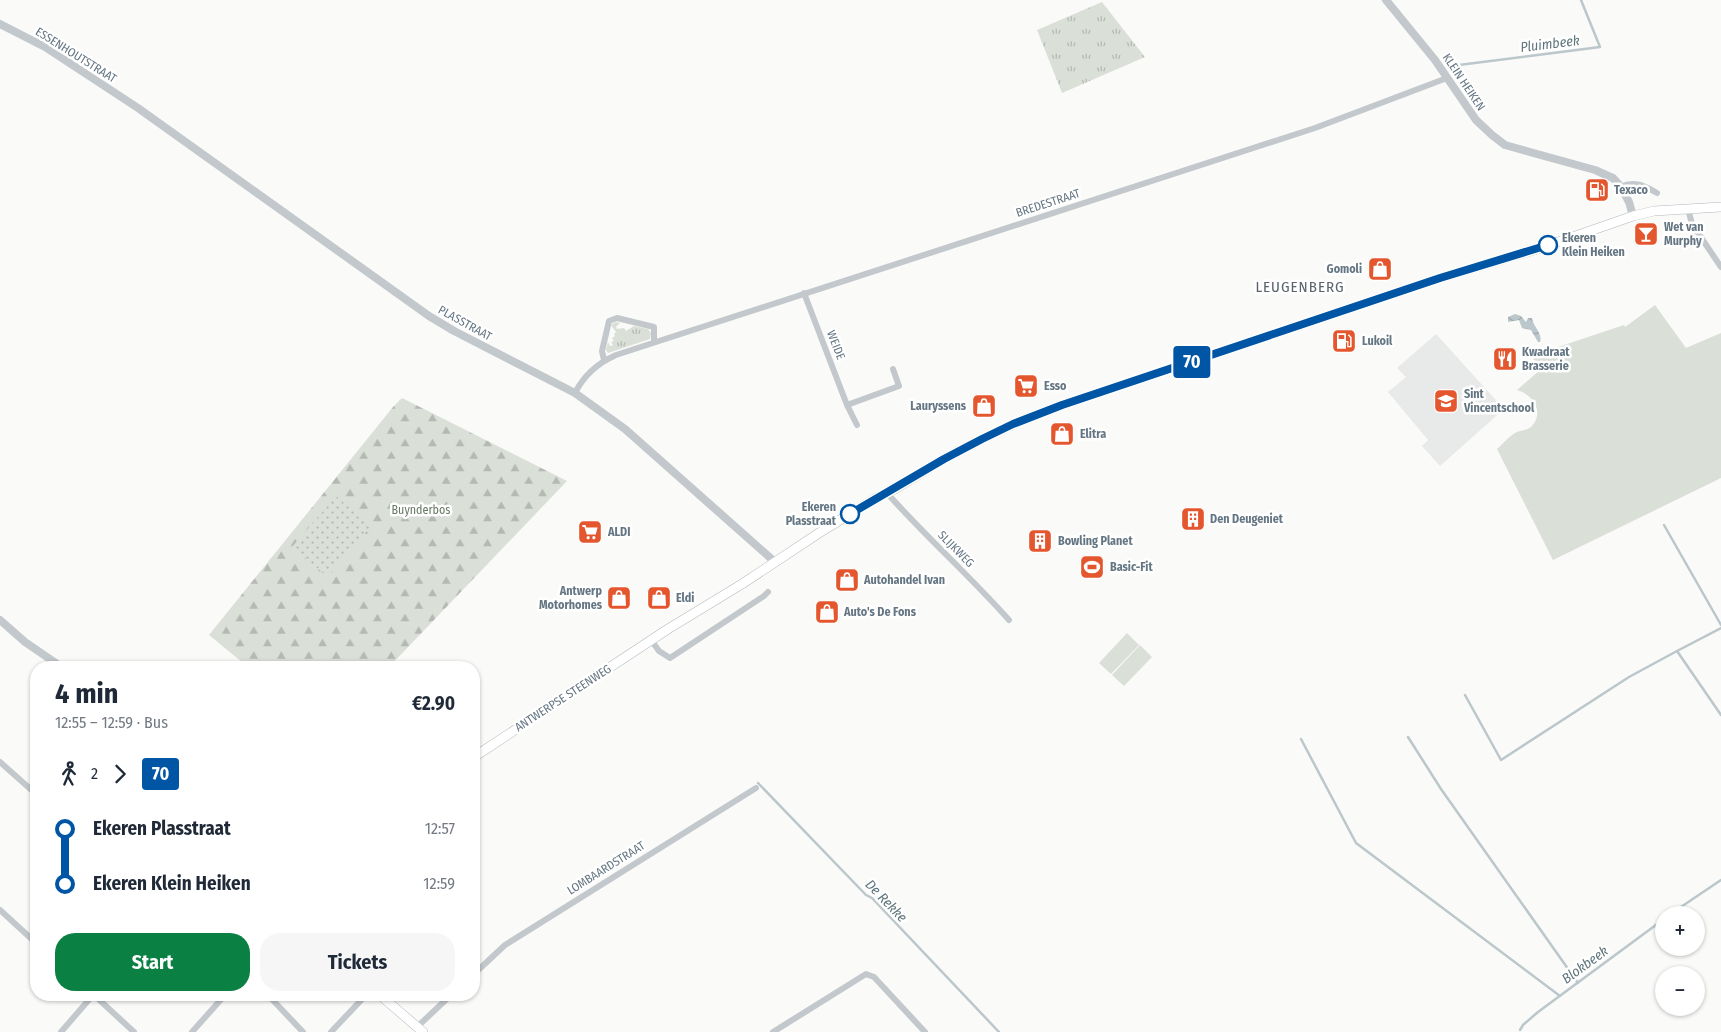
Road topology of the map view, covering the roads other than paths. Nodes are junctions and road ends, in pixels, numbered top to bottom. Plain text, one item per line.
1 (1386, 0) edge
2 (0, 24) edge
3 (1446, 78) junction
4 (138, 108) joint
5 (1621, 187) junction
6 (1657, 193) dead end
7 (1721, 207) edge
8 (1688, 208) junction
9 (1632, 216) junction
10 (1721, 267) edge
11 (804, 293) junction
12 (654, 342) junction
13 (604, 360) junction
14 (893, 369) dead end
15 (576, 393) junction
16 (848, 405) junction
17 (857, 425) dead end
18 (887, 493) junction
19 (775, 562) junction
20 (768, 592) dead end
21 (0, 620) edge
22 (1009, 620) dead end
23 (651, 640) junction
24 (53, 661) edge
25 (480, 753) edge
26 (0, 762) edge
27 (756, 788) dead end
28 (30, 789) edge
29 (0, 910) edge
30 (30, 938) edge
31 (480, 968) edge
32 (88, 1001) edge
33 (100, 1001) edge
34 (220, 1001) edge
35 (274, 1001) edge
36 (360, 1001) edge
37 (387, 1001) edge
38 (446, 1001) edge
39 (420, 1029) edge
40 (60, 1032) edge
41 (134, 1032) edge
42 (192, 1032) edge
43 (303, 1032) edge
44 (331, 1032) edge
45 (773, 1032) edge
46 (925, 1032) edge

1 - 3 street, KLEIN HEIKEN
2 - 4 street, ESSENHOUTSTRAAT
3 - 5 street, KLEIN HEIKEN
3 - 11 street, BREDESTRAAT
4 - 15 street, PLASSTRAAT
5 - 6 street
5 - 9 street
7 - 8 main road
8 - 9 main road
8 - 10 street
9 - 18 main road
11 - 12 street, BREDESTRAAT
11 - 16 street, WEIDE
12 - 13 street, BREDESTRAAT
12 - 13 street
13 - 15 street, BREDESTRAAT
14 - 16 street
15 - 19 street, PLASSTRAAT
16 - 17 street, WEIDE
18 - 19 main road, ANTWERPSE STEENWEG
18 - 22 street, SLIJKWEG
19 - 23 main road, ANTWERPSE STEENWEG
20 - 23 street
21 - 24 street
23 - 25 main road, ANTWERPSE STEENWEG
26 - 28 street
27 - 31 street, LOMBAARDSTRAAT
29 - 30 street
32 - 40 street
33 - 41 street
34 - 42 street
35 - 43 street
36 - 44 street
37 - 39 main road
38 - 39 street
45 - 46 street

